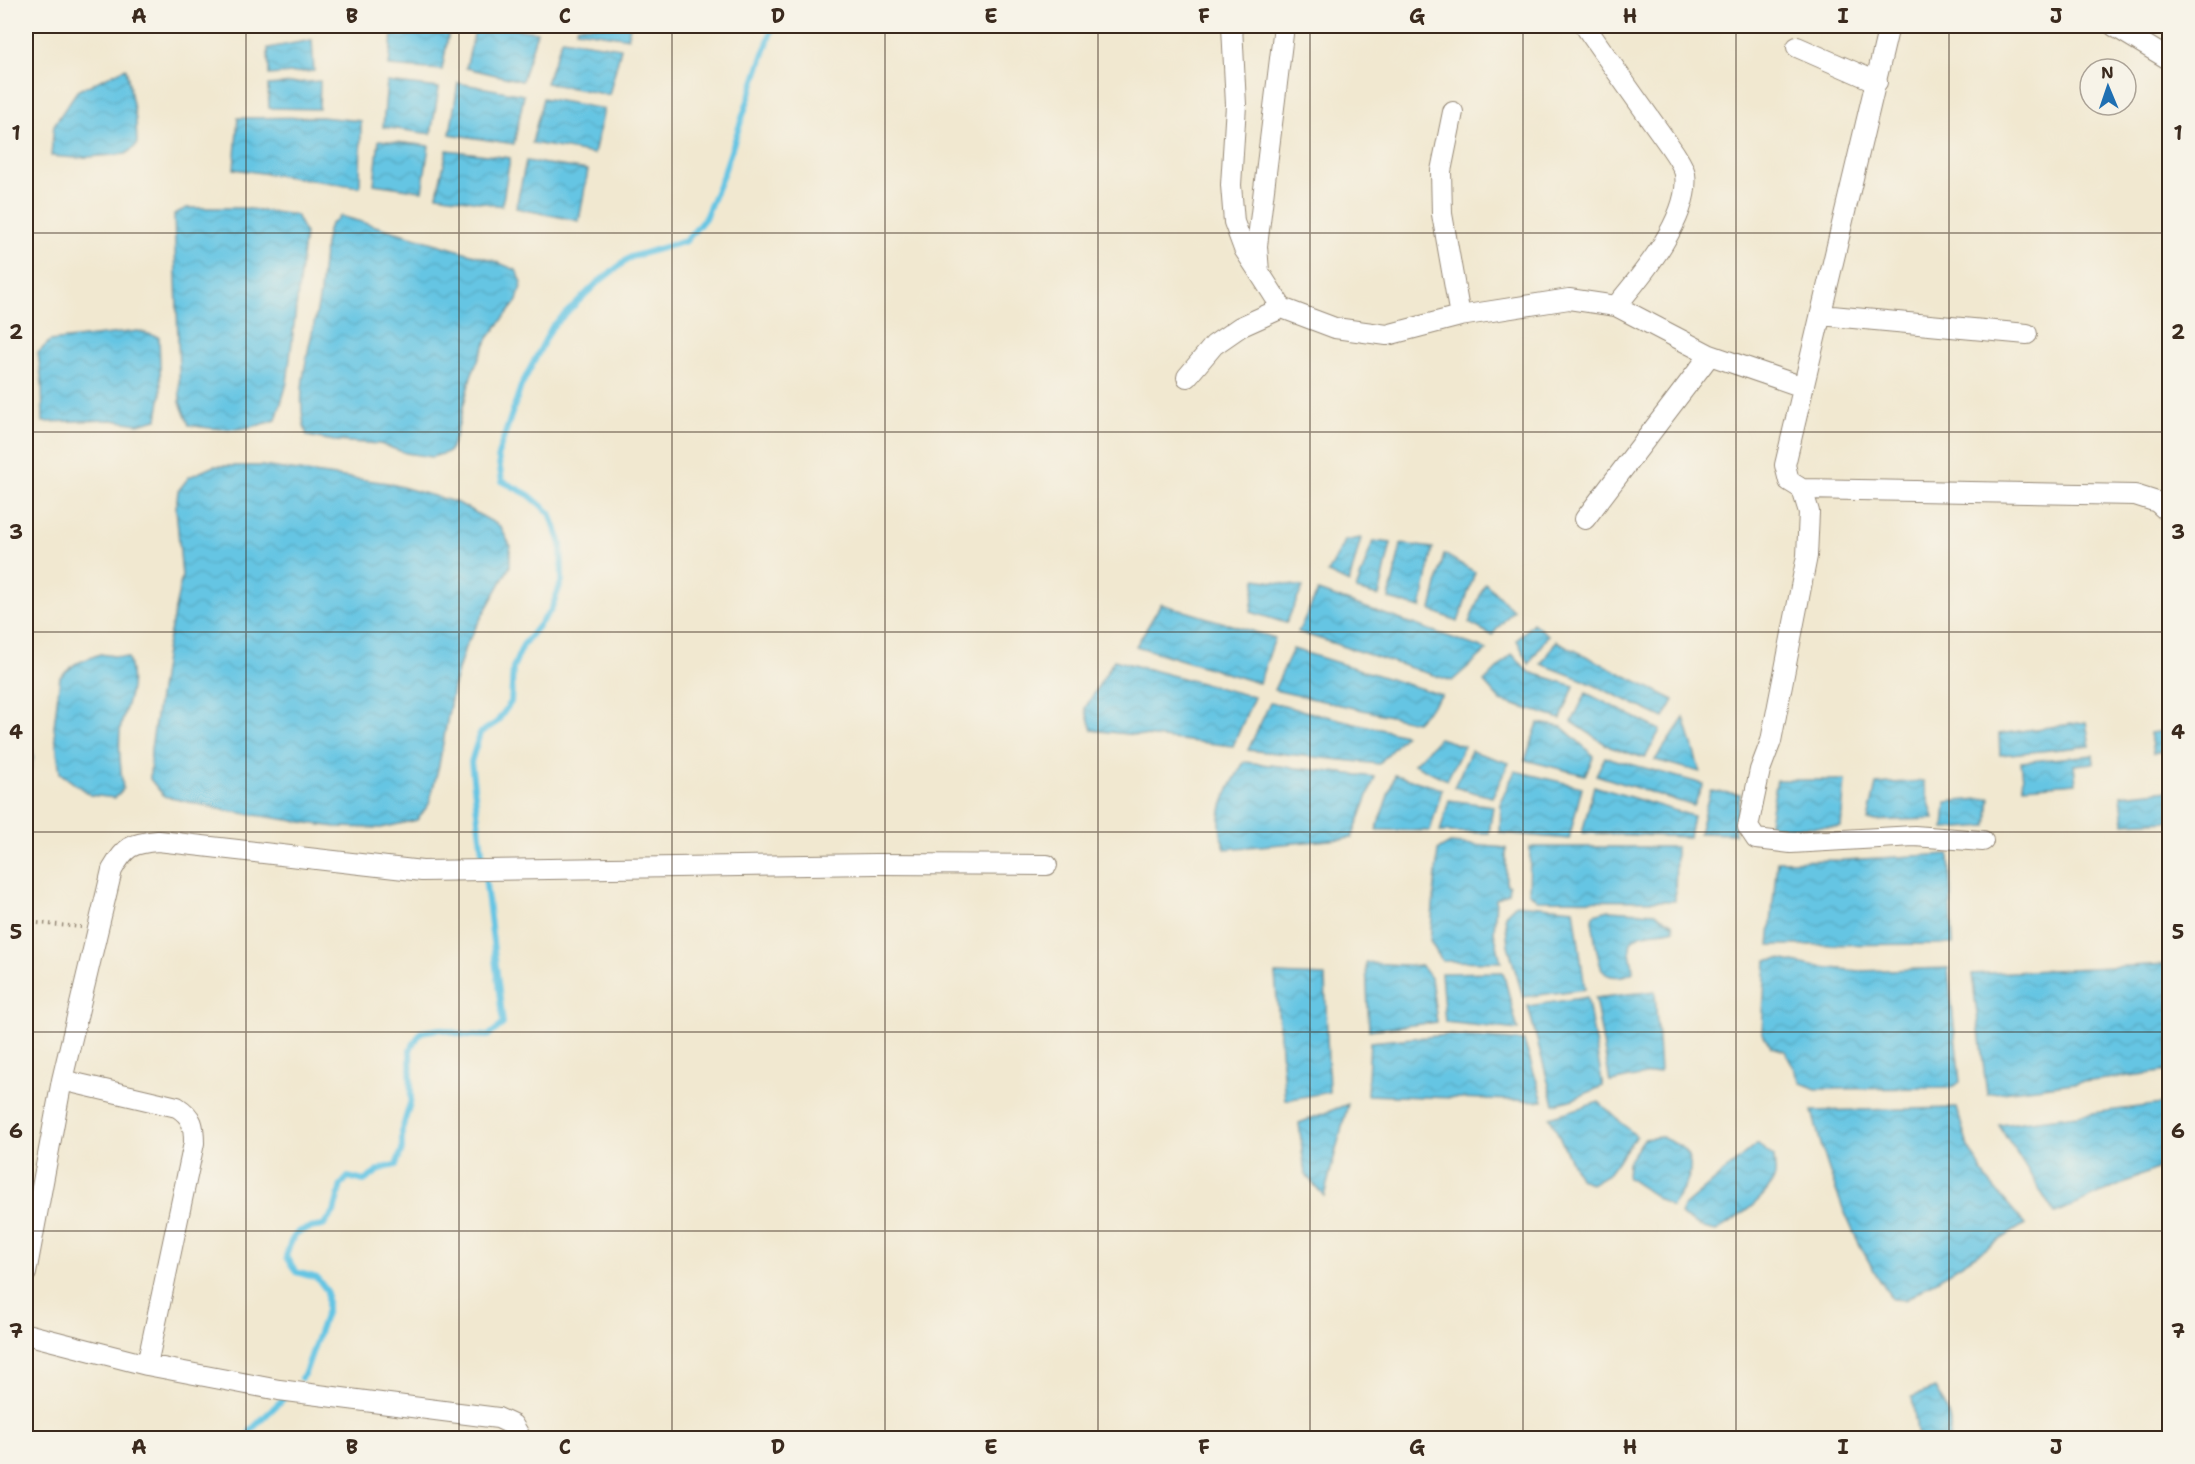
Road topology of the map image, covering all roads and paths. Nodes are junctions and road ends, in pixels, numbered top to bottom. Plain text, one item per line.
1 (1232, 26) edge
2 (1284, 26) edge
3 (1585, 26) edge
4 (1889, 26) edge
5 (2114, 26) edge
6 (1797, 47) dead end
7 (2169, 60) edge
8 (1877, 82) junction
9 (1453, 112) dead end
10 (1259, 272) junction
11 (1616, 306) junction
12 (1282, 308) junction
13 (1821, 315) junction
14 (1460, 316) junction
15 (2027, 334) dead end
16 (1710, 355) junction
17 (1187, 377) dead end
18 (1803, 387) junction
19 (1802, 489) junction
20 (2169, 514) edge
21 (1585, 519) dead end
22 (1983, 841) dead end
23 (1047, 865) dead end
24 (26, 922) edge
25 (98, 928) junction
26 (62, 1080) junction
27 (26, 1273) edge
28 (26, 1334) edge
29 (147, 1365) junction
30 (521, 1438) edge

1 - 10 street
2 - 10 street
3 - 11 street
4 - 8 street
5 - 7 street
6 - 8 street
8 - 13 street
9 - 14 street
10 - 12 street
11 - 14 street
11 - 16 street
12 - 14 street
12 - 17 street
13 - 15 street
13 - 18 street
16 - 18 street
16 - 21 street
18 - 19 street
19 - 20 street
19 - 22 street
23 - 25 street
24 - 25 path
25 - 26 street
26 - 27 street
26 - 29 street
28 - 29 street
29 - 30 street

